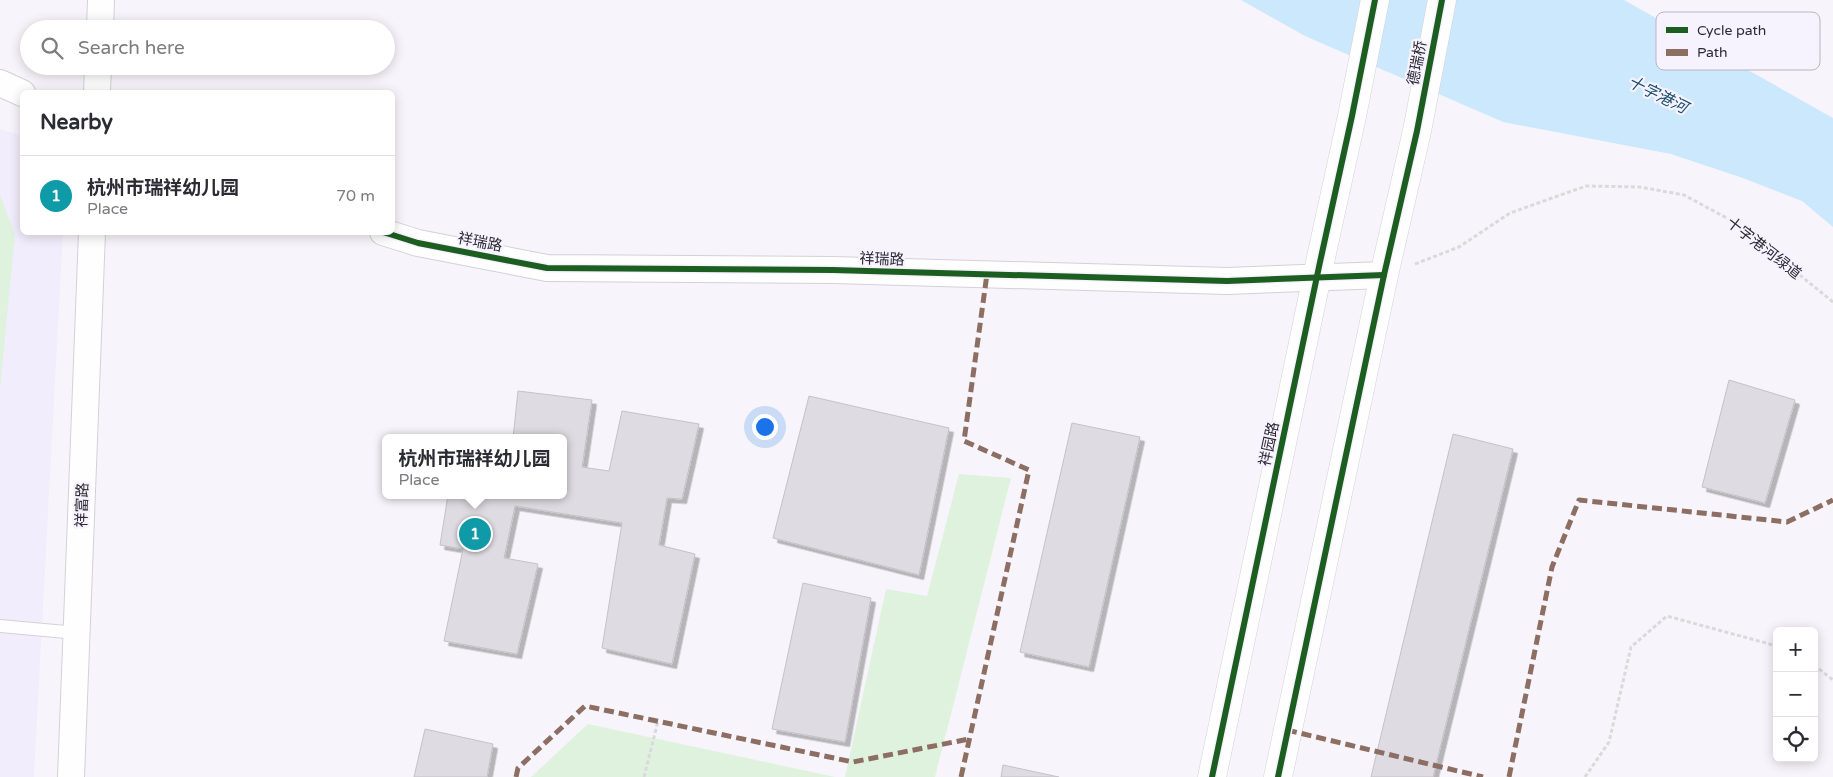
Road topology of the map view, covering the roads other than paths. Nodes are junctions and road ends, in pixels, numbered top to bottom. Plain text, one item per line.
1 (101, 0) edge
2 (1375, 0) edge
3 (1442, 0) edge
4 (100, 20) edge
5 (98, 75) edge
6 (0, 83) edge
7 (97, 90) edge
8 (20, 92) edge
9 (92, 235) edge
10 (393, 235) edge
11 (1384, 275) junction
12 (1317, 278) junction
13 (0, 626) edge
14 (77, 633) junction
15 (72, 777) edge
16 (1212, 777) edge
17 (1278, 777) edge

1 - 4 street
2 - 12 main road, 祥园路
3 - 11 main road, 德瑞桥
5 - 7 street
6 - 8 street
9 - 14 street, 祥富路
10 - 12 street, 祥瑞路
11 - 12 street, 祥瑞路
11 - 17 main road
12 - 16 main road, 祥园路
13 - 14 lane
14 - 15 street, 祥富路

